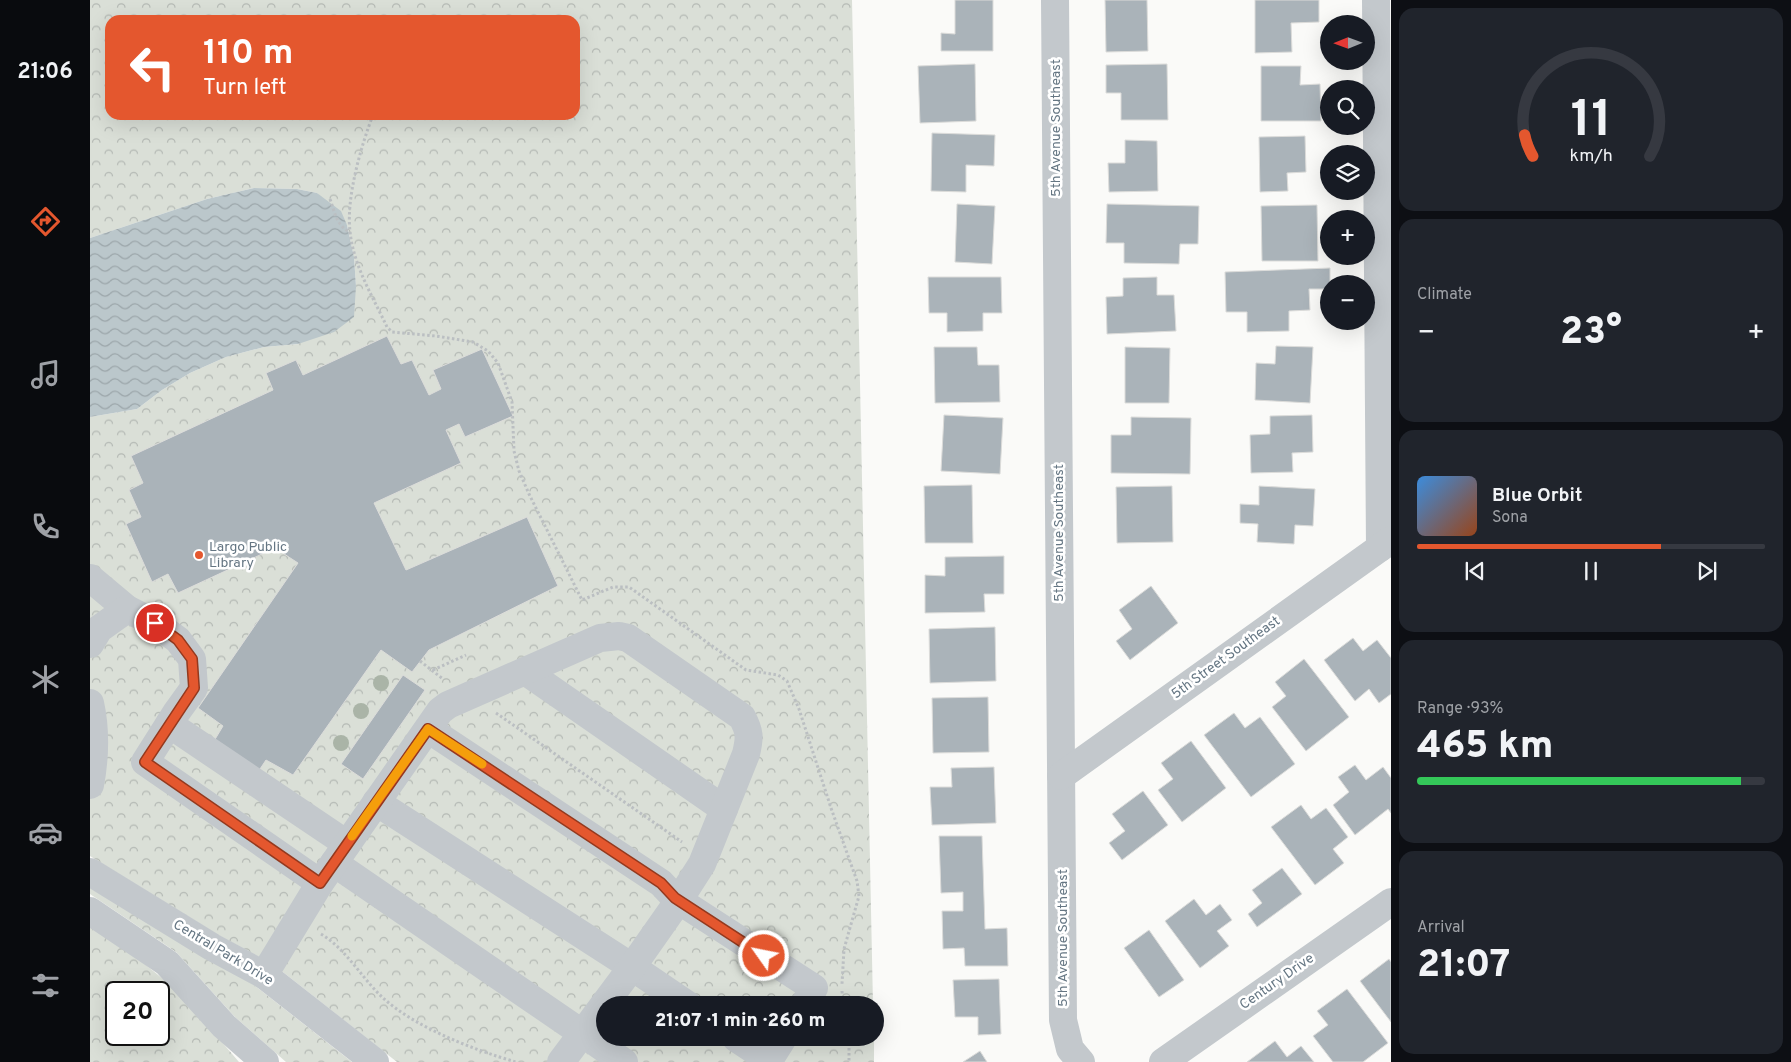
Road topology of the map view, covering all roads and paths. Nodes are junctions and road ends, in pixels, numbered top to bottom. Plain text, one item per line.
1 (1055, 0) edge
2 (1376, 0) edge
3 (371, 120) edge
4 (330, 199) dead end
5 (350, 232) junction
6 (1386, 544) edge
7 (90, 578) edge
8 (127, 609) junction
9 (90, 644) edge
10 (466, 655) dead end
11 (420, 661) dead end
12 (433, 670) junction
13 (525, 671) junction
14 (447, 683) dead end
15 (90, 703) edge
16 (493, 711) dead end
17 (168, 724) junction
18 (428, 729) junction
19 (1061, 776) junction
20 (90, 785) edge
21 (376, 802) junction
22 (724, 809) junction
23 (705, 856) junction
24 (333, 863) junction
25 (90, 872) edge
26 (679, 900) junction
27 (1391, 902) edge
28 (90, 911) edge
29 (320, 933) dead end
30 (632, 967) junction
31 (264, 975) junction
32 (675, 996) edge
33 (809, 996) edge
34 (843, 996) edge
35 (582, 1034) junction
36 (756, 1046) edge
37 (849, 1046) edge
38 (774, 1053) edge
39 (265, 1062) edge
40 (374, 1062) edge
41 (516, 1062) edge
42 (561, 1062) edge
43 (624, 1062) edge
44 (849, 1062) edge
45 (1081, 1062) edge
46 (1163, 1062) edge

1 - 19 street, 5th Avenue Southeast
2 - 6 street
3 - 5 path
4 - 5 path
5 - 34 path
6 - 19 street, 5th Street Southeast
7 - 8 street
8 - 9 street
8 - 17 street
10 - 12 path
11 - 12 path
12 - 14 path
13 - 18 street
13 - 22 street
13 - 22 street
15 - 20 street
16 - 23 path
17 - 24 street
17 - 24 street
18 - 21 street
18 - 26 street
19 - 45 street, 5th Avenue Southeast
21 - 24 street
21 - 30 street
22 - 23 street
23 - 26 street
24 - 31 street
24 - 35 street
25 - 31 street, Central Park Drive
26 - 30 street
26 - 33 street
27 - 46 street, Century Drive
28 - 39 street
29 - 41 path
30 - 32 street
30 - 35 street
31 - 40 street, Central Park Drive
35 - 42 street
35 - 43 street
36 - 38 street
37 - 44 path

